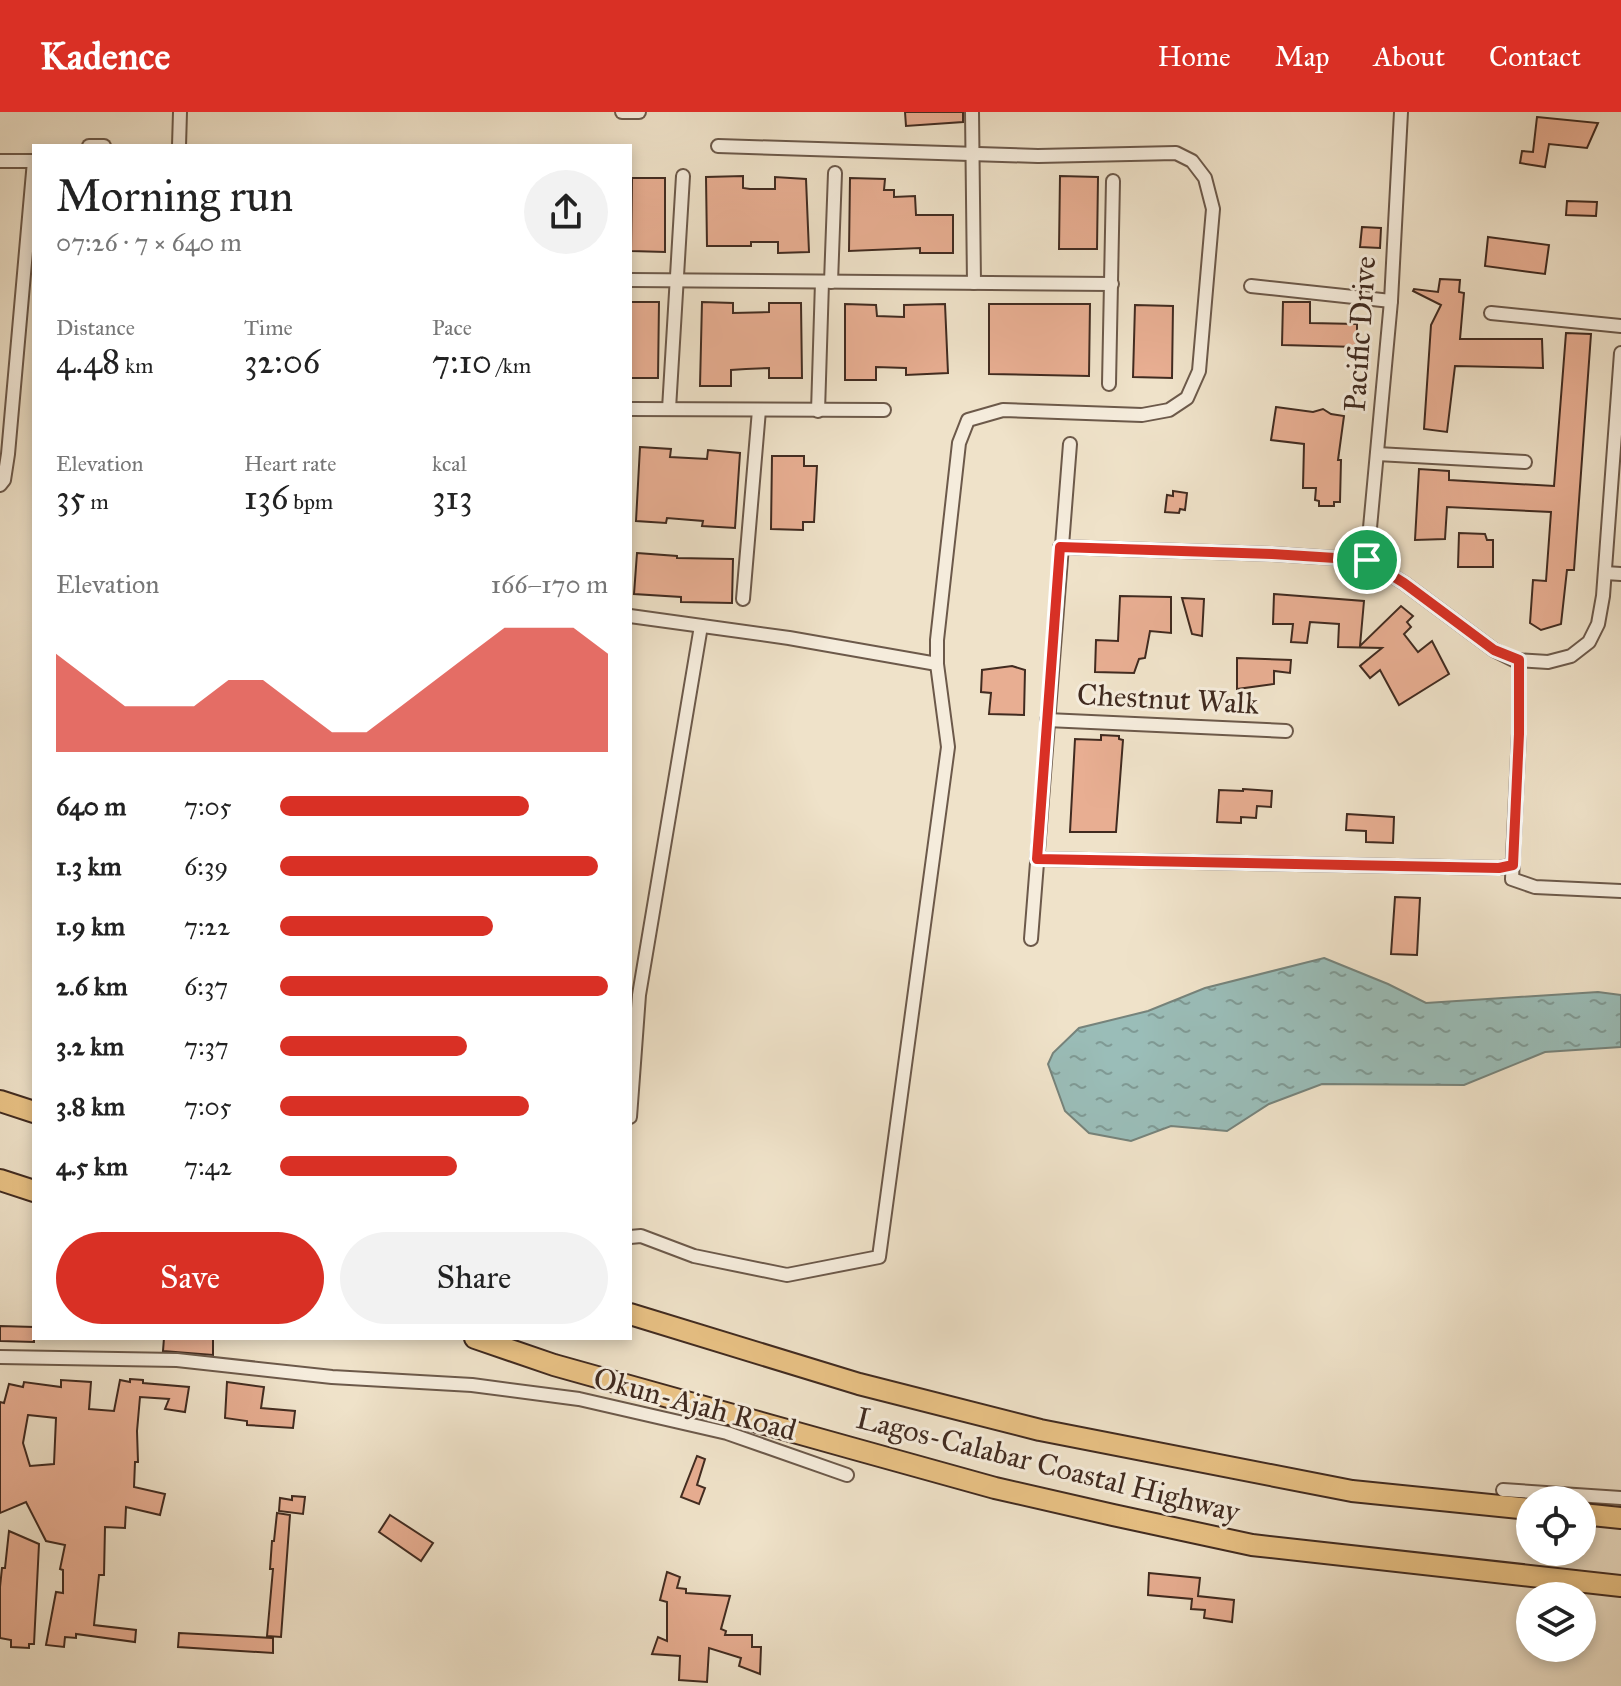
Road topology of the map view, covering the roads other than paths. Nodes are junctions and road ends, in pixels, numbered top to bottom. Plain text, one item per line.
1 (180, 112) edge
2 (622, 112) edge
3 (639, 112) edge
4 (972, 112) edge
5 (1401, 112) edge
6 (179, 144) edge
7 (718, 146) dead end
8 (972, 152) junction
9 (0, 161) edge
10 (32, 161) edge
11 (32, 173) edge
12 (835, 173) dead end
13 (683, 176) dead end
14 (1113, 181) dead end
15 (632, 280) edge
16 (675, 281) junction
17 (826, 282) junction
18 (974, 283) junction
19 (1112, 284) junction
20 (1251, 286) dead end
21 (1391, 301) junction
22 (1491, 313) dead end
23 (1621, 326) edge
24 (1621, 353) edge
25 (1109, 384) dead end
26 (632, 409) edge
27 (669, 409) junction
28 (759, 410) junction
29 (884, 410) dead end
30 (818, 411) junction
31 (1070, 444) dead end
32 (1377, 454) junction
33 (1525, 462) dead end
34 (0, 485) edge
35 (1060, 547) junction
36 (1367, 560) junction
37 (1605, 573) junction
38 (1621, 574) edge
39 (743, 599) dead end
40 (632, 616) edge
41 (701, 626) junction
42 (1517, 660) junction
43 (937, 664) junction
44 (1047, 720) junction
45 (1286, 731) dead end
46 (1037, 859) junction
47 (1513, 865) junction
48 (1621, 891) edge
49 (1031, 939) dead end
50 (632, 1090) edge
51 (0, 1101) edge
52 (32, 1111) edge
53 (0, 1180) edge
54 (32, 1190) edge
55 (632, 1237) edge
56 (632, 1315) edge
57 (481, 1340) edge
58 (0, 1357) edge
59 (847, 1475) dead end
60 (1503, 1490) dead end
61 (1621, 1498) edge
62 (1516, 1508) edge
63 (1596, 1515) edge
64 (1621, 1518) edge
65 (1621, 1586) edge

1 - 6 street
2 - 3 street
4 - 8 street
5 - 21 street, Pacific Drive
7 - 8 street
8 - 18 street
8 - 43 street
9 - 10 street
11 - 34 street
12 - 17 street
13 - 16 street
14 - 19 street
15 - 16 street
16 - 17 street
16 - 27 street
17 - 18 street
17 - 30 street
18 - 19 street
19 - 25 street
20 - 21 street
21 - 32 street, Pacific Drive
22 - 23 street
24 - 37 street
26 - 27 street
27 - 28 street
28 - 30 street
28 - 39 street
29 - 30 street
31 - 35 street
32 - 33 street
32 - 36 street, Pacific Drive
35 - 36 street
35 - 44 street
36 - 42 street
37 - 38 street
37 - 42 street
40 - 41 street
41 - 43 street
41 - 50 street
42 - 47 street
43 - 55 street
44 - 45 street, Chestnut Walk
44 - 46 street
46 - 47 street
46 - 49 street
47 - 48 street
51 - 52 highway
53 - 54 highway
56 - 62 highway, Lagos-Calabar Coastal Highway
57 - 65 highway, Lagos-Calabar Coastal Highway
58 - 59 street, Okun-Ajah Road
60 - 61 street
63 - 64 highway

